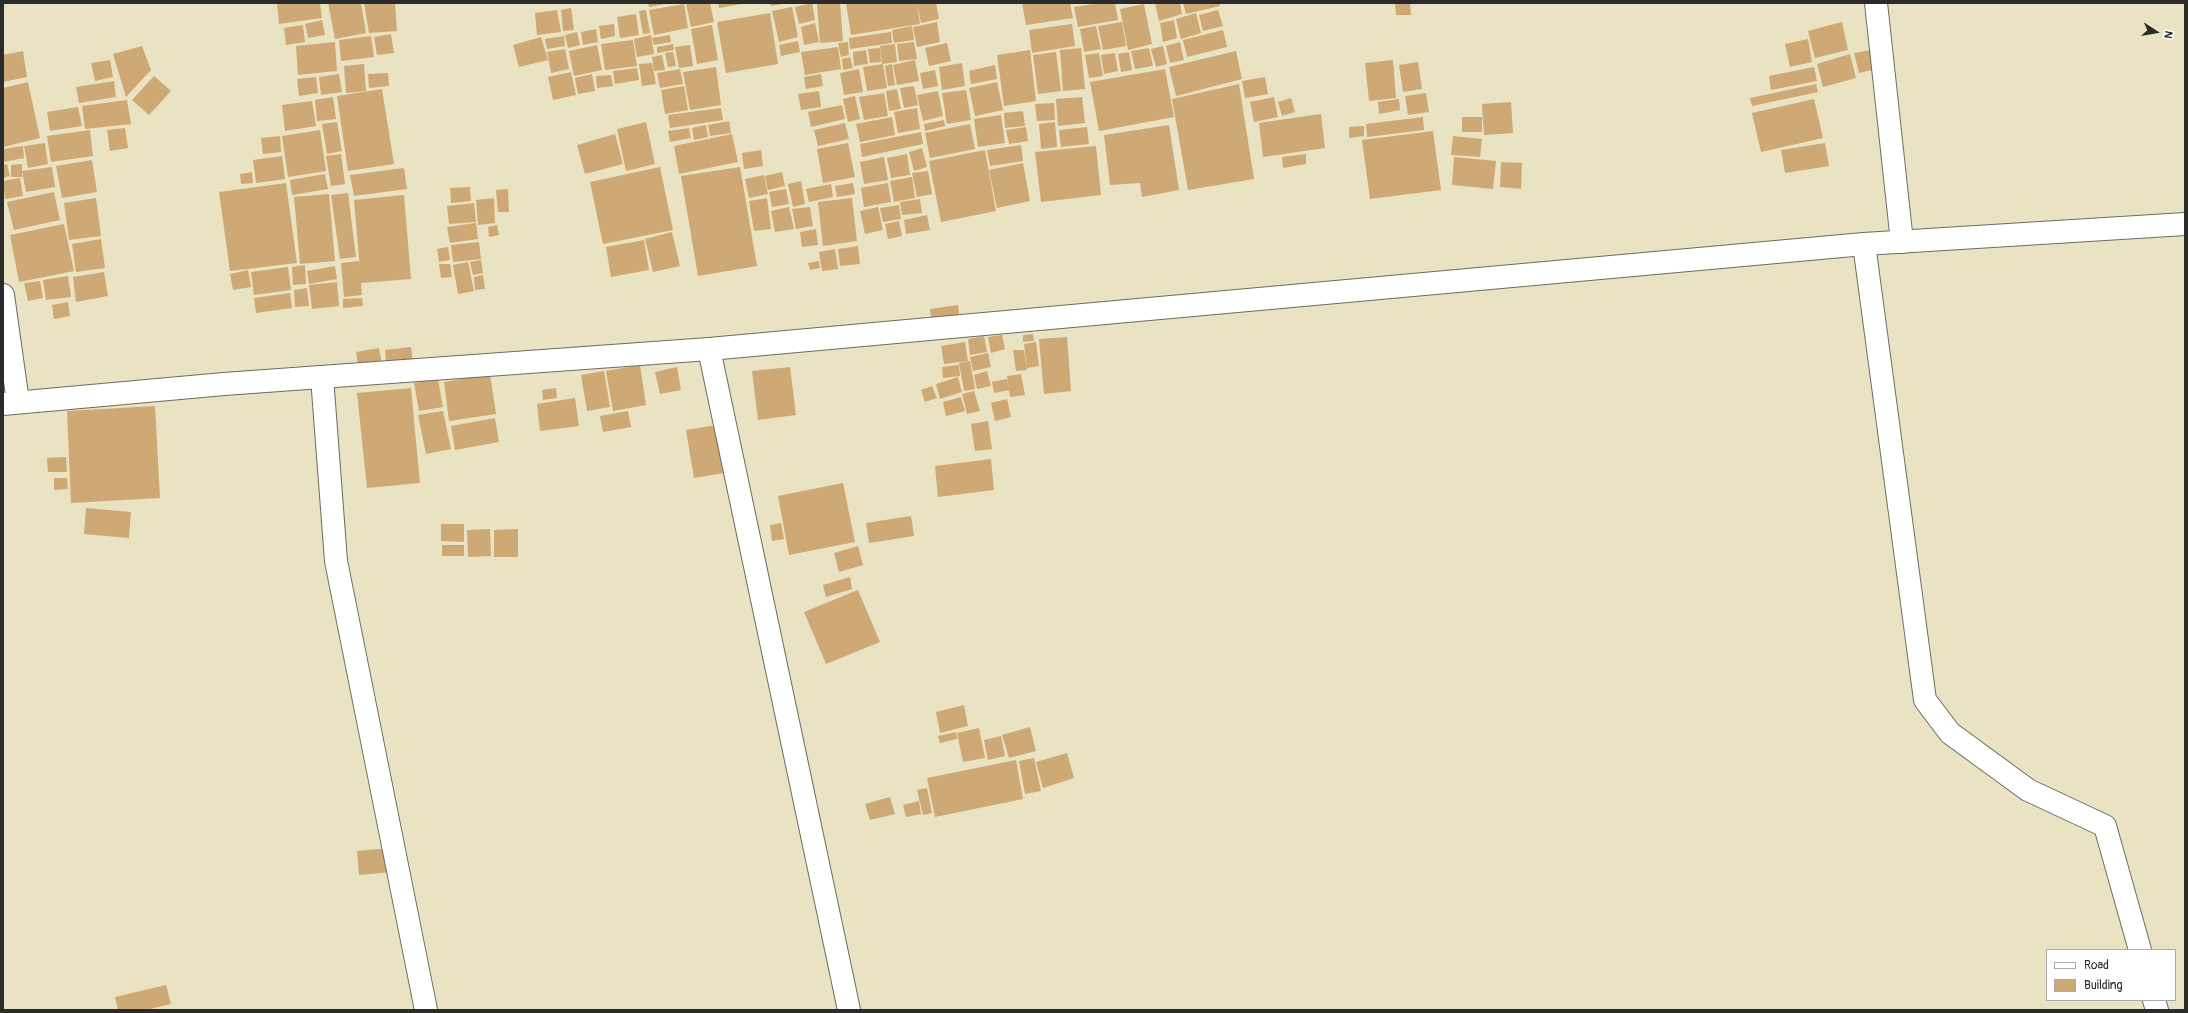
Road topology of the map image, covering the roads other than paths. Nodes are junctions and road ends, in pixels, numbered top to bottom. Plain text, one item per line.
1 (1876, 3) edge
2 (2185, 224) edge
3 (1902, 242) junction
4 (1864, 244) junction
5 (3, 295) edge
6 (709, 350) junction
7 (322, 377) junction
8 (10, 403) edge
9 (2140, 949) edge
10 (426, 1010) edge
11 (849, 1010) edge

1 - 3 street
2 - 3 street
3 - 4 street
4 - 6 street
4 - 9 street
5 - 8 street
6 - 7 street
6 - 11 street
7 - 8 street
7 - 10 street

